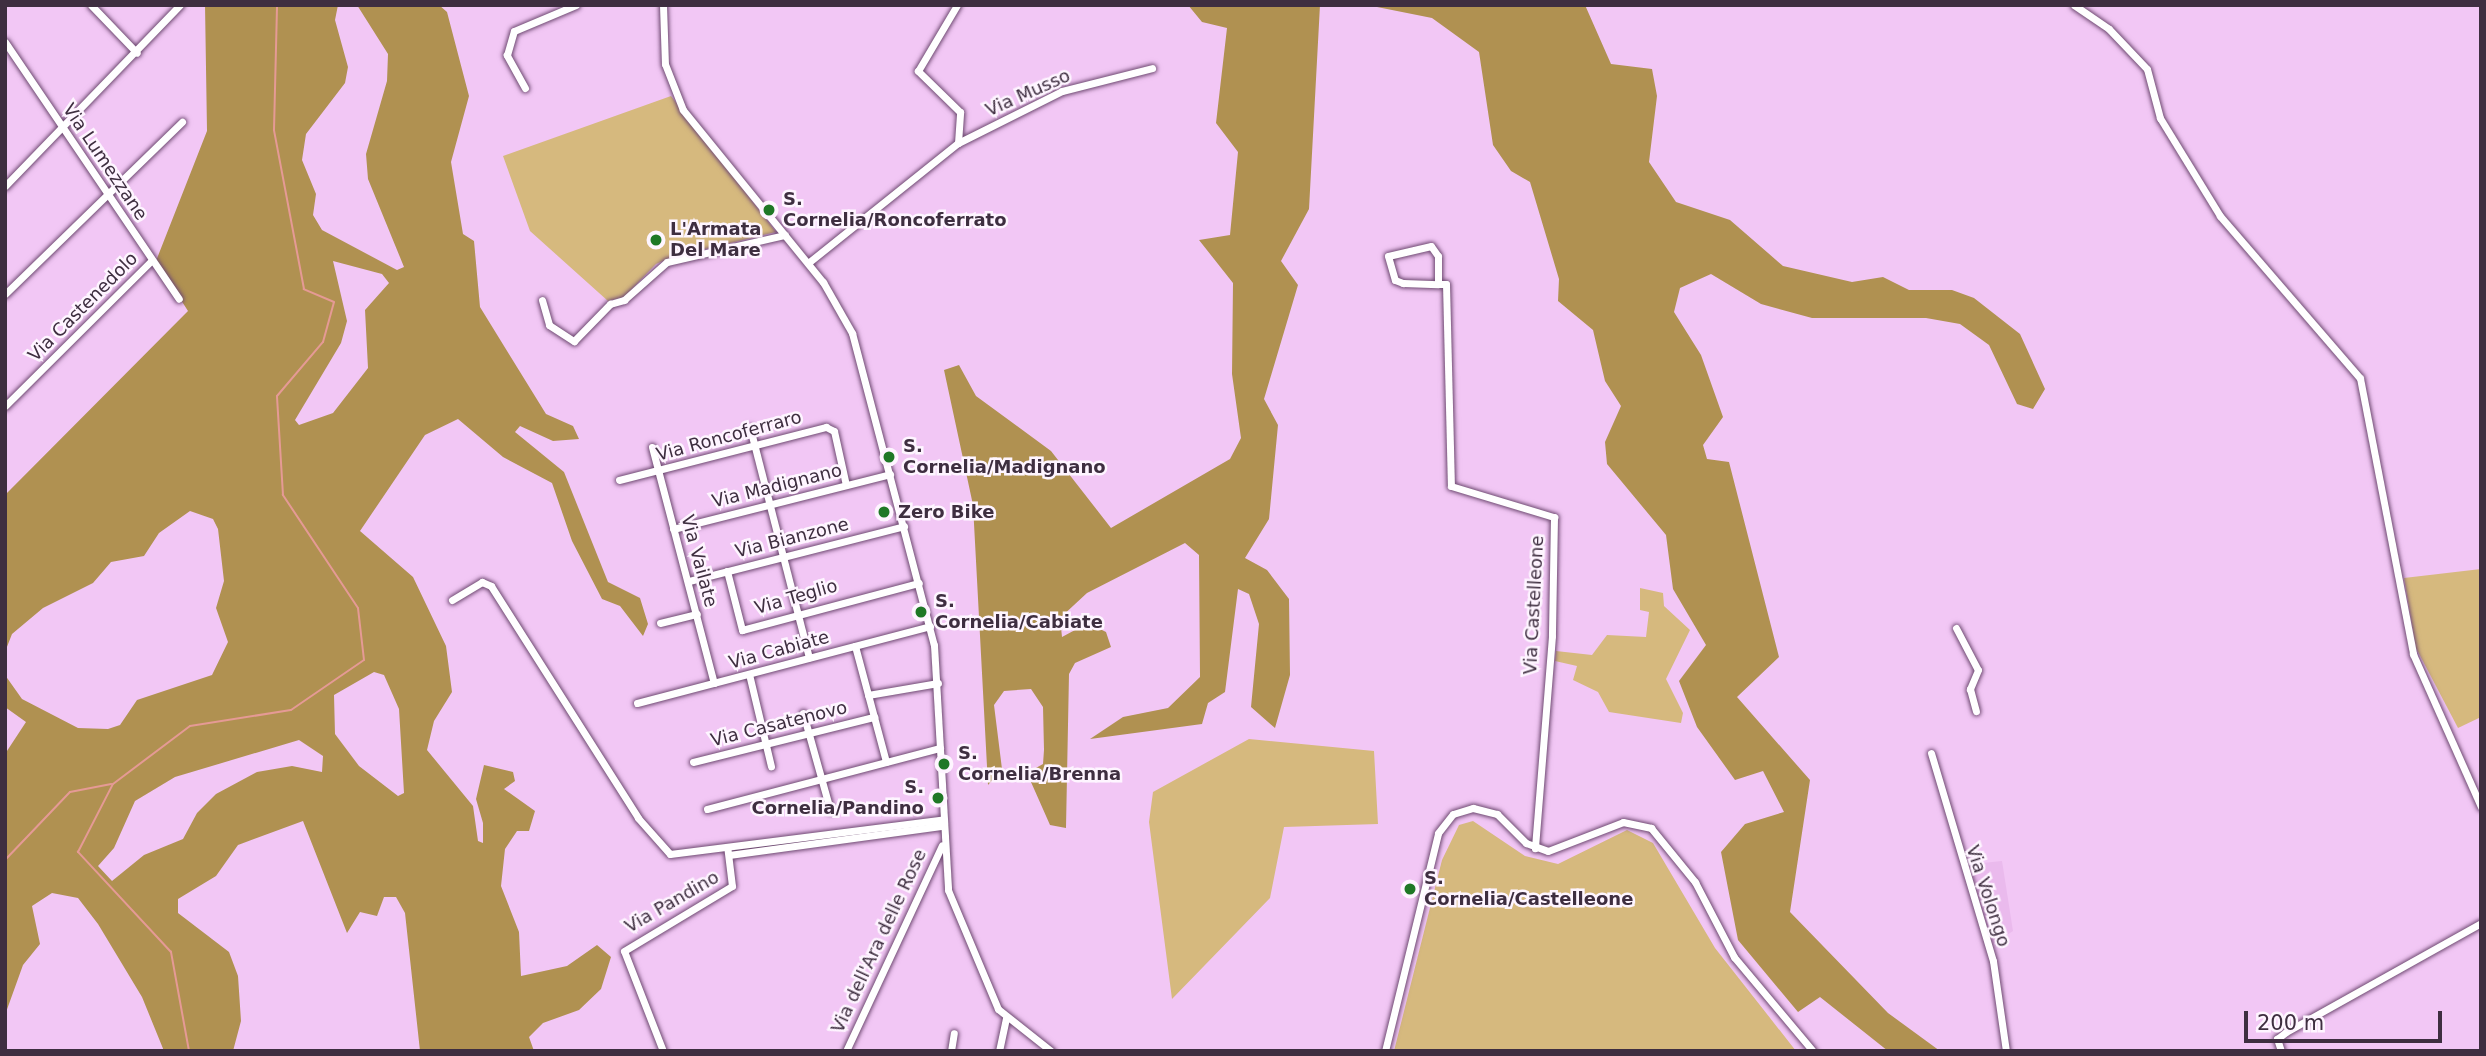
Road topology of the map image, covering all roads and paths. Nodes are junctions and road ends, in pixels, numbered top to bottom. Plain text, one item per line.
1 (91, 5) edge
2 (180, 5) edge
3 (576, 5) edge
4 (663, 5) edge
5 (957, 5) edge
6 (2074, 5) edge
7 (5, 42) edge
8 (137, 53) junction
9 (1152, 68) dead end
10 (525, 88) dead end
11 (182, 121) dead end
12 (64, 128) junction
13 (958, 143) junction
14 (5, 186) edge
15 (109, 195) junction
16 (785, 234) junction
17 (152, 260) junction
18 (808, 263) junction
19 (1438, 284) junction
20 (5, 295) edge
21 (179, 299) dead end
22 (542, 300) dead end
23 (5, 406) edge
24 (750, 428) dead end
25 (652, 447) dead end
26 (754, 447) junction
27 (658, 471) junction
28 (890, 474) junction
29 (619, 480) dead end
30 (846, 485) junction
31 (769, 504) junction
32 (904, 526) junction
33 (673, 529) junction
34 (783, 557) junction
35 (727, 571) junction
36 (689, 581) junction
37 (919, 583) junction
38 (452, 600) dead end
39 (797, 611) junction
40 (697, 614) junction
41 (660, 623) dead end
42 (930, 626) junction
43 (1956, 628) dead end
44 (855, 646) junction
45 (809, 658) junction
46 (749, 674) junction
47 (714, 683) junction
48 (939, 683) junction
49 (868, 695) junction
50 (636, 703) dead end
51 (1976, 711) dead end
52 (803, 713) dead end
53 (874, 717) junction
54 (809, 733) junction
55 (765, 744) junction
56 (940, 748) junction
57 (1930, 753) dead end
58 (693, 762) dead end
59 (886, 762) junction
60 (771, 766) dead end
61 (821, 779) junction
62 (2481, 807) edge
63 (707, 809) dead end
64 (830, 810) dead end
65 (941, 823) junction
66 (942, 844) junction
67 (1535, 848) junction
68 (728, 852) junction
69 (2481, 923) edge
70 (1006, 1018) junction
71 (954, 1033) dead end
72 (663, 1051) edge
73 (846, 1051) edge
74 (951, 1051) edge
75 (999, 1051) edge
76 (1051, 1051) edge
77 (1385, 1051) edge
78 (1813, 1051) edge
79 (2006, 1051) edge
80 (2281, 1051) edge

1 - 8 street
2 - 8 street
3 - 10 street
4 - 16 street
5 - 13 street
6 - 62 street
7 - 12 street, Via Lumezzane
8 - 12 street
9 - 13 street, Via Musso
11 - 15 street
12 - 14 street
12 - 15 street, Via Lumezzane
13 - 18 street, Via Musso
15 - 17 street, Via Lumezzane
15 - 20 street
16 - 18 street
16 - 22 street
17 - 21 street, Via Lumezzane
17 - 23 street, Via Castenedolo
18 - 28 street
19 - 19 street, Via Castelleone
19 - 67 street, Via Castelleone
24 - 26 street
25 - 27 street, Via Vailate
26 - 27 street, Via Roncoferraro
26 - 30 street, Via Roncoferraro
26 - 31 street
27 - 29 street, Via Roncoferraro
27 - 33 street, Via Vailate
28 - 30 street, Via Madignano
28 - 32 street
30 - 31 street, Via Madignano
31 - 33 street, Via Madignano
31 - 34 street
32 - 34 street, Via Bianzone
32 - 37 street
33 - 36 street, Via Vailate
34 - 35 street, Via Bianzone
34 - 39 street
35 - 36 street, Via Bianzone
35 - 39 street, Via Teglio
36 - 40 street, Via Vailate
37 - 39 street, Via Teglio
37 - 42 street
38 - 68 street
39 - 45 street
40 - 41 street
40 - 47 street, Via Vailate
42 - 44 street, Via Cabiate
42 - 48 street
43 - 51 street
44 - 45 street, Via Cabiate
44 - 49 street, Via Casatenovo
45 - 46 street, Via Cabiate
46 - 47 street, Via Cabiate
46 - 55 street
47 - 50 street, Via Cabiate
48 - 49 street
48 - 56 street
49 - 53 street, Via Casatenovo
52 - 54 street
53 - 54 street, Via Casatenovo
53 - 59 street, Via Casatenovo
54 - 55 street, Via Casatenovo
54 - 61 street
55 - 58 street, Via Casatenovo
55 - 60 street
56 - 59 street
56 - 65 street
57 - 79 street, Via Volongo
59 - 61 street
61 - 63 street
61 - 64 street
65 - 66 street
65 - 68 street, Via Pandino
66 - 70 street
66 - 73 street, Via dell'Ara delle Rose
67 - 77 street
67 - 78 street
68 - 72 street, Via Pandino
69 - 80 street
70 - 75 street
70 - 76 street
71 - 74 street

